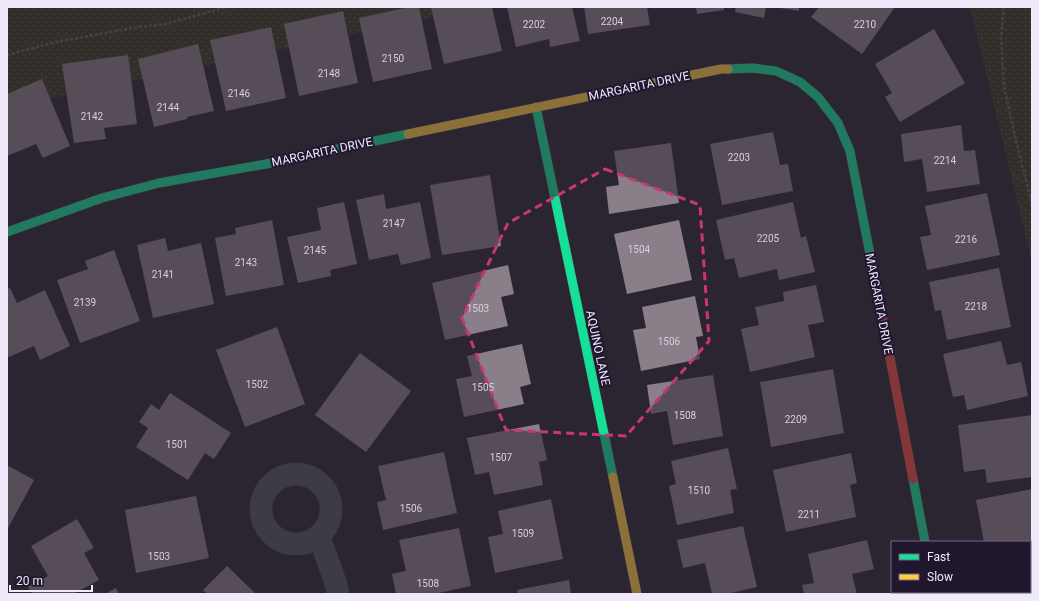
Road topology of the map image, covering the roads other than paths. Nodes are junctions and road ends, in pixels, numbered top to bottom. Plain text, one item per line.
1 (536, 107) junction
2 (7, 232) edge
3 (319, 536) dead end
4 (925, 541) edge
5 (338, 594) edge
6 (637, 594) edge

1 - 2 street, MARGARITA DRIVE
1 - 4 street, MARGARITA DRIVE
1 - 6 street, AQUINO LANE
3 - 5 street

